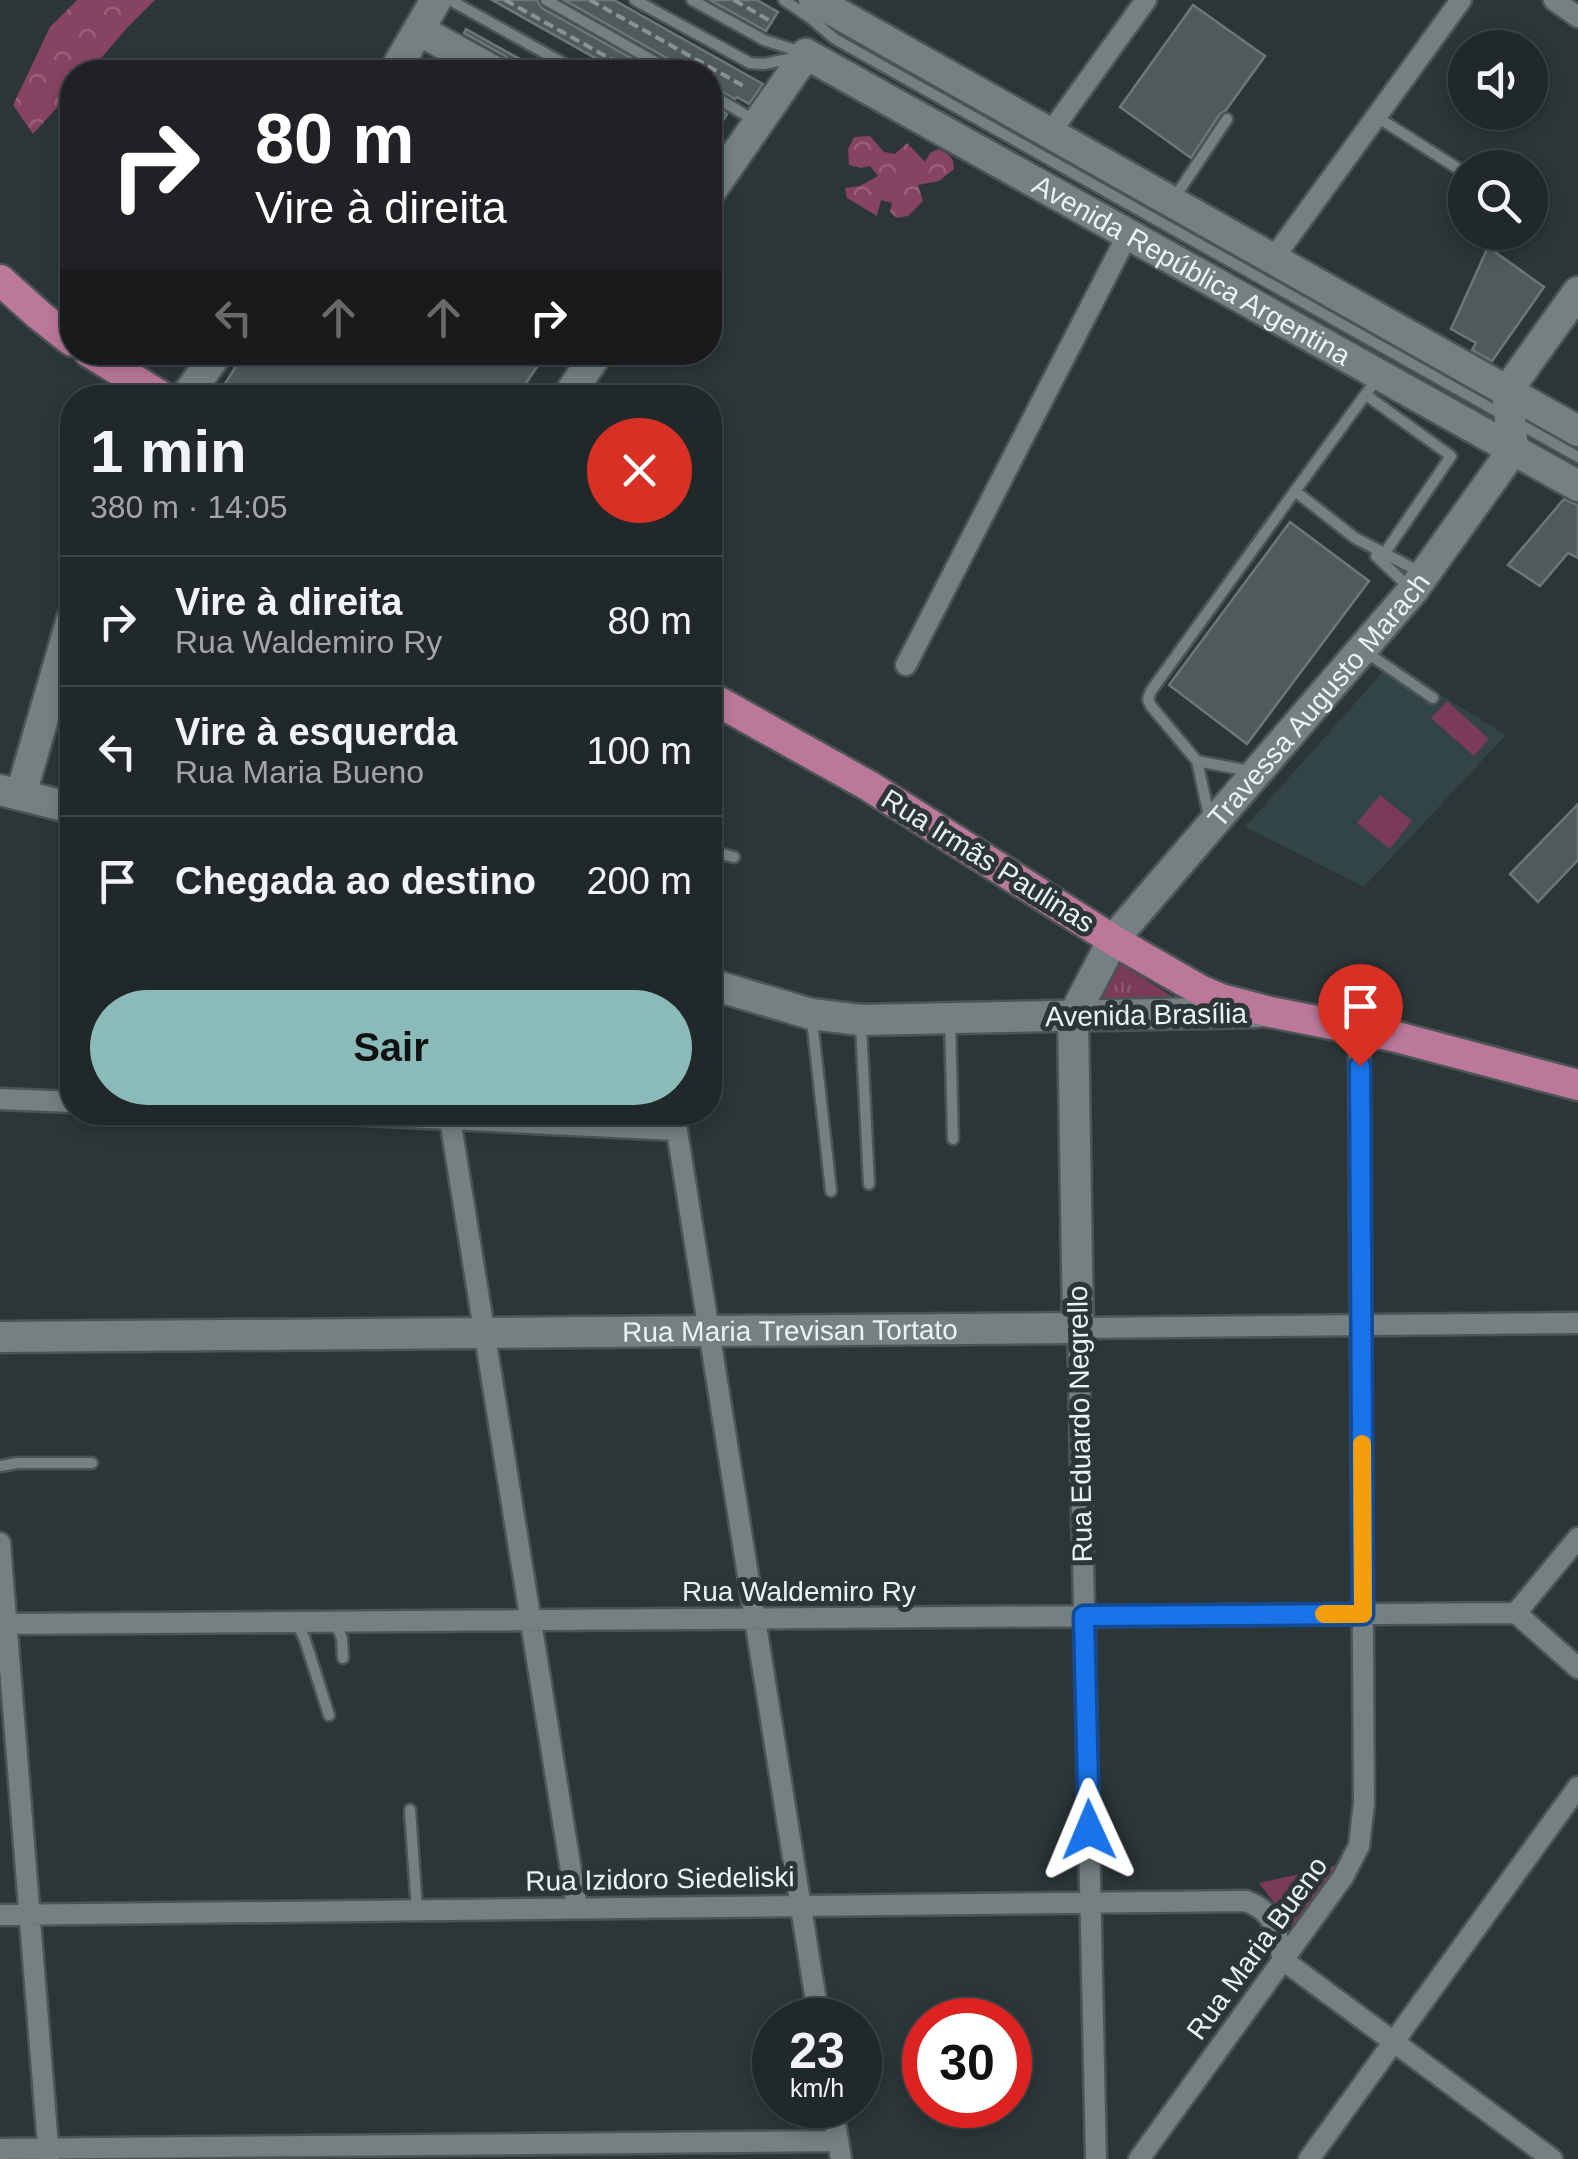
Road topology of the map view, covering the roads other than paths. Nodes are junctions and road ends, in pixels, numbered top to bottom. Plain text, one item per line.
1 (436, 0) edge
2 (450, 0) edge
3 (546, 0) edge
4 (635, 0) edge
5 (692, 0) edge
6 (1146, 0) edge
7 (1461, 0) edge
8 (1554, 0) edge
9 (804, 4) edge
10 (1578, 18) edge
11 (419, 30) junction
12 (835, 40) junction
13 (806, 54) junction
14 (401, 60) edge
15 (473, 60) edge
16 (558, 60) edge
17 (652, 60) edge
18 (722, 101) edge
19 (1376, 116) junction
20 (1227, 119) dead end
21 (759, 122) junction
22 (1050, 134) junction
23 (722, 153) edge
24 (1448, 162) edge
25 (1171, 202) junction
26 (1128, 234) junction
27 (1273, 259) junction
28 (0, 280) edge
29 (1578, 292) edge
30 (60, 332) edge
31 (111, 365) edge
32 (143, 385) edge
33 (1373, 385) junction
34 (1508, 404) junction
35 (1578, 430) edge
36 (1514, 450) junction
37 (1578, 456) edge
38 (1578, 486) edge
39 (1294, 492) junction
40 (1383, 556) junction
41 (1418, 582) junction
42 (1362, 649) junction
43 (60, 652) edge
44 (906, 664) dead end
45 (1432, 698) dead end
46 (722, 704) edge
47 (1197, 761) junction
48 (1258, 772) junction
49 (10, 792) edge
50 (60, 805) edge
51 (1211, 827) junction
52 (722, 854) edge
53 (734, 857) dead end
54 (1114, 940) junction
55 (722, 988) edge
56 (1270, 1012) junction
57 (811, 1014) junction
58 (1073, 1017) junction
59 (950, 1019) junction
60 (861, 1020) junction
61 (1360, 1029) junction
62 (1578, 1085) edge
63 (0, 1099) edge
64 (60, 1102) edge
65 (451, 1125) edge
66 (677, 1125) edge
67 (954, 1139) dead end
68 (869, 1184) dead end
69 (831, 1191) dead end
70 (1578, 1324) edge
71 (1361, 1325) junction
72 (1078, 1328) junction
73 (709, 1331) junction
74 (484, 1333) junction
75 (0, 1337) edge
76 (92, 1464) dead end
77 (0, 1466) edge
78 (1578, 1538) edge
79 (0, 1543) edge
80 (1516, 1612) junction
81 (1363, 1614) junction
82 (1084, 1616) junction
83 (754, 1618) junction
84 (531, 1620) junction
85 (296, 1622) junction
86 (336, 1622) junction
87 (3, 1624) edge
88 (343, 1658) dead end
89 (1578, 1668) edge
90 (329, 1714) dead end
91 (1578, 1787) edge
92 (410, 1810) dead end
93 (1091, 1901) junction
94 (800, 1905) junction
95 (577, 1908) junction
96 (417, 1910) junction
97 (0, 1915) edge
98 (30, 1915) junction
99 (1283, 1960) junction
100 (815, 1998) edge
101 (1393, 2042) junction
102 (0, 2148) edge
103 (839, 2150) edge
104 (49, 2154) edge
105 (1096, 2159) edge
106 (1139, 2159) edge
107 (1309, 2159) edge
108 (1552, 2159) edge

1 - 11 main road
2 - 16 lane
3 - 17 lane
4 - 13 lane
5 - 13 lane
6 - 22 street
7 - 19 street
8 - 10 street
9 - 12 lane
9 - 13 main road
9 - 22 main road, Avenida República Argentina
11 - 14 main road
11 - 15 main road
12 - 13 lane
12 - 34 lane
13 - 21 main road
13 - 26 main road, Avenida República Argentina
18 - 21 lane
19 - 24 lane
19 - 27 street
20 - 25 lane
21 - 23 main road
22 - 25 main road, Avenida República Argentina
25 - 27 main road, Avenida República Argentina
26 - 33 main road, Avenida República Argentina
26 - 44 street
27 - 34 main road, Avenida República Argentina
28 - 30 main road
29 - 34 main road
31 - 32 main road
33 - 36 main road, Avenida República Argentina
33 - 39 lane
33 - 40 lane
34 - 35 main road, Avenida República Argentina
34 - 36 main road
34 - 37 lane
36 - 38 main road, Avenida República Argentina
36 - 41 main road, Travessa Augusto Marach
39 - 40 lane
39 - 47 lane
40 - 41 lane
40 - 41 lane
41 - 42 main road, Travessa Augusto Marach
42 - 45 lane
42 - 48 main road, Travessa Augusto Marach
43 - 49 main road
46 - 54 main road, Rua Irmãs Paulinas
47 - 48 lane
47 - 51 lane
48 - 51 main road, Travessa Augusto Marach
49 - 50 main road
51 - 54 main road, Travessa Augusto Marach
52 - 53 lane
54 - 56 main road, Rua Irmãs Paulinas
54 - 58 main road, Rua Eduardo Negrello
55 - 57 main road, Avenida Brasília
56 - 58 main road, Avenida Brasília
56 - 61 main road, Avenida Brasília
57 - 60 main road, Avenida Brasília
57 - 69 lane
58 - 59 main road, Avenida Brasília
58 - 72 main road, Rua Eduardo Negrello
59 - 60 main road, Avenida Brasília
59 - 67 lane
60 - 68 lane
61 - 62 main road, Avenida Brasília
61 - 71 street, Rua Maria Bueno
63 - 64 street
65 - 74 street
66 - 73 street
70 - 71 street, Rua Maria Trevisan Tortato
71 - 72 street, Rua Maria Trevisan Tortato
71 - 81 street, Rua Maria Bueno
72 - 73 main road, Rua Maria Trevisan Tortato
72 - 82 street, Rua Eduardo Negrello
73 - 74 main road, Rua Maria Trevisan Tortato
73 - 83 street
74 - 75 main road, Rua Maria Trevisan Tortato
74 - 84 street
76 - 77 lane
78 - 80 street
79 - 87 street
80 - 81 street, Rua Waldemiro Ry
80 - 89 street
81 - 82 street, Rua Waldemiro Ry
81 - 99 street, Rua Maria Bueno
82 - 83 street, Rua Waldemiro Ry
82 - 93 street, Rua Eduardo Negrello
83 - 84 street, Rua Waldemiro Ry
83 - 94 street
84 - 86 street, Rua Waldemiro Ry
84 - 95 street
85 - 86 street, Rua Waldemiro Ry
85 - 87 street, Rua Waldemiro Ry
85 - 90 lane
86 - 88 lane
87 - 98 street
91 - 101 street
92 - 96 lane
93 - 94 street, Rua Izidoro Siedeliski
93 - 99 street, Rua Izidoro Siedeliski
93 - 105 street, Rua Eduardo Negrello
94 - 95 street, Rua Izidoro Siedeliski
94 - 100 street
95 - 96 street, Rua Izidoro Siedeliski
96 - 98 street, Rua Izidoro Siedeliski
97 - 98 street, Rua Izidoro Siedeliski
98 - 104 street
99 - 101 street
99 - 106 street, Rua Maria Bueno
101 - 107 street
101 - 108 street
102 - 104 street
103 - 104 street

